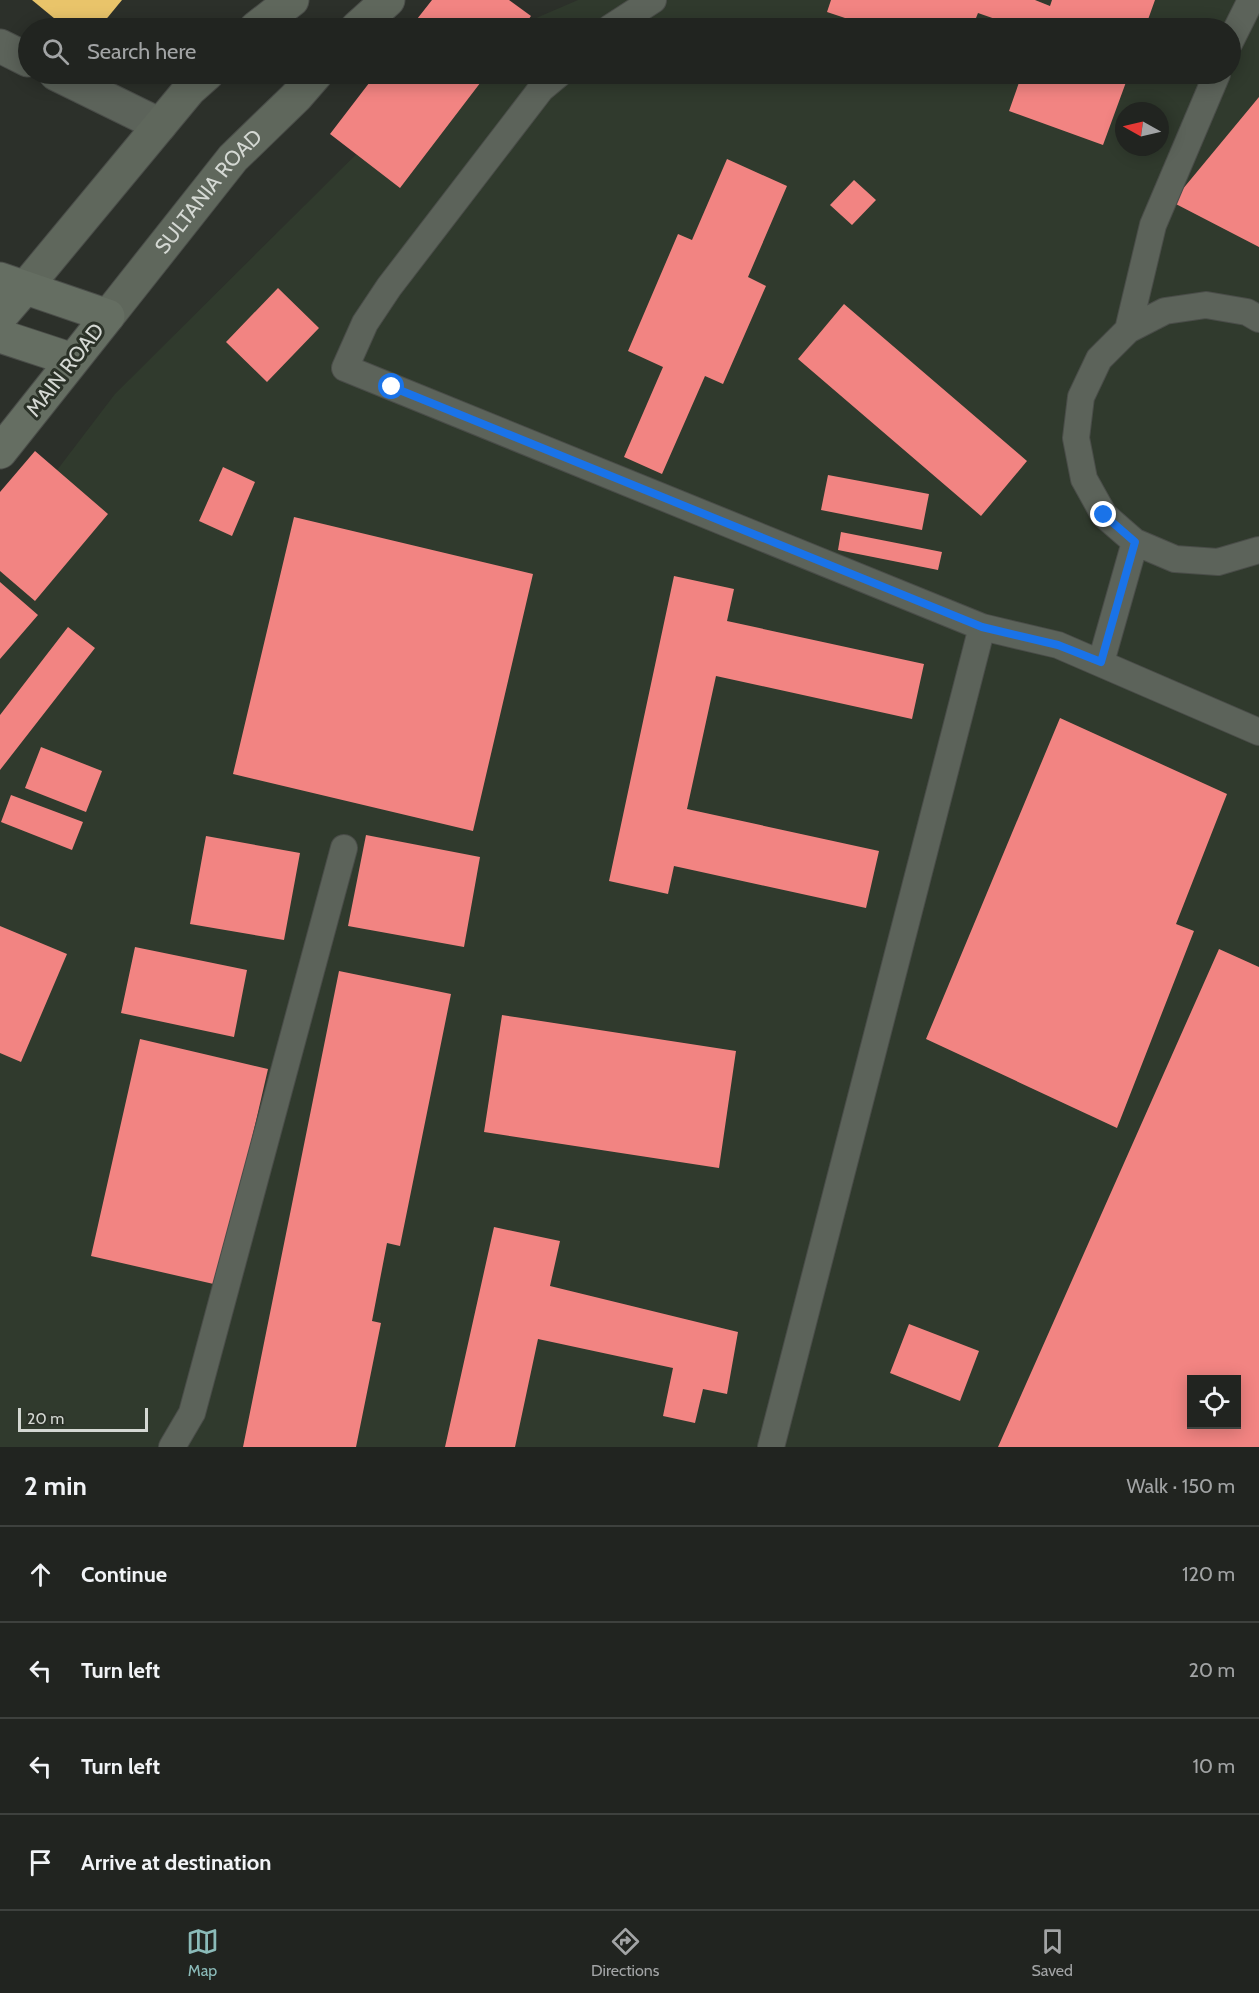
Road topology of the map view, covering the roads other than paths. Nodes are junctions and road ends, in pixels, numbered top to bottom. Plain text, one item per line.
1 (292, 0) edge
2 (387, 0) edge
3 (653, 0) edge
4 (1251, 0) edge
5 (269, 18) edge
6 (368, 18) edge
7 (625, 18) edge
8 (1241, 20) edge
9 (0, 46) edge
10 (18, 55) edge
11 (76, 84) edge
12 (196, 84) edge
13 (307, 84) edge
14 (547, 84) edge
15 (1213, 84) edge
16 (160, 125) junction
17 (13, 283) edge
18 (108, 316) junction
19 (0, 317) edge
20 (1259, 319) edge
21 (1128, 330) junction
22 (0, 336) edge
23 (73, 360) junction
24 (0, 452) edge
25 (1135, 542) junction
26 (1259, 550) edge
27 (982, 627) junction
28 (1101, 662) junction
29 (1259, 732) edge
30 (344, 848) dead end
31 (172, 1447) edge
32 (771, 1447) edge

1 - 5 main road
2 - 6 main road
3 - 7 lane
4 - 8 lane
9 - 10 street
11 - 16 street
12 - 16 main road
13 - 18 main road, SULTANIA ROAD
14 - 27 lane
15 - 21 lane
16 - 17 main road
17 - 18 main road
17 - 19 main road
18 - 23 main road, MAIN ROAD
20 - 21 lane
21 - 25 lane
22 - 23 main road
23 - 24 main road, MAIN ROAD
25 - 26 lane
25 - 28 lane
27 - 28 lane
27 - 32 lane
28 - 29 lane
30 - 31 lane

